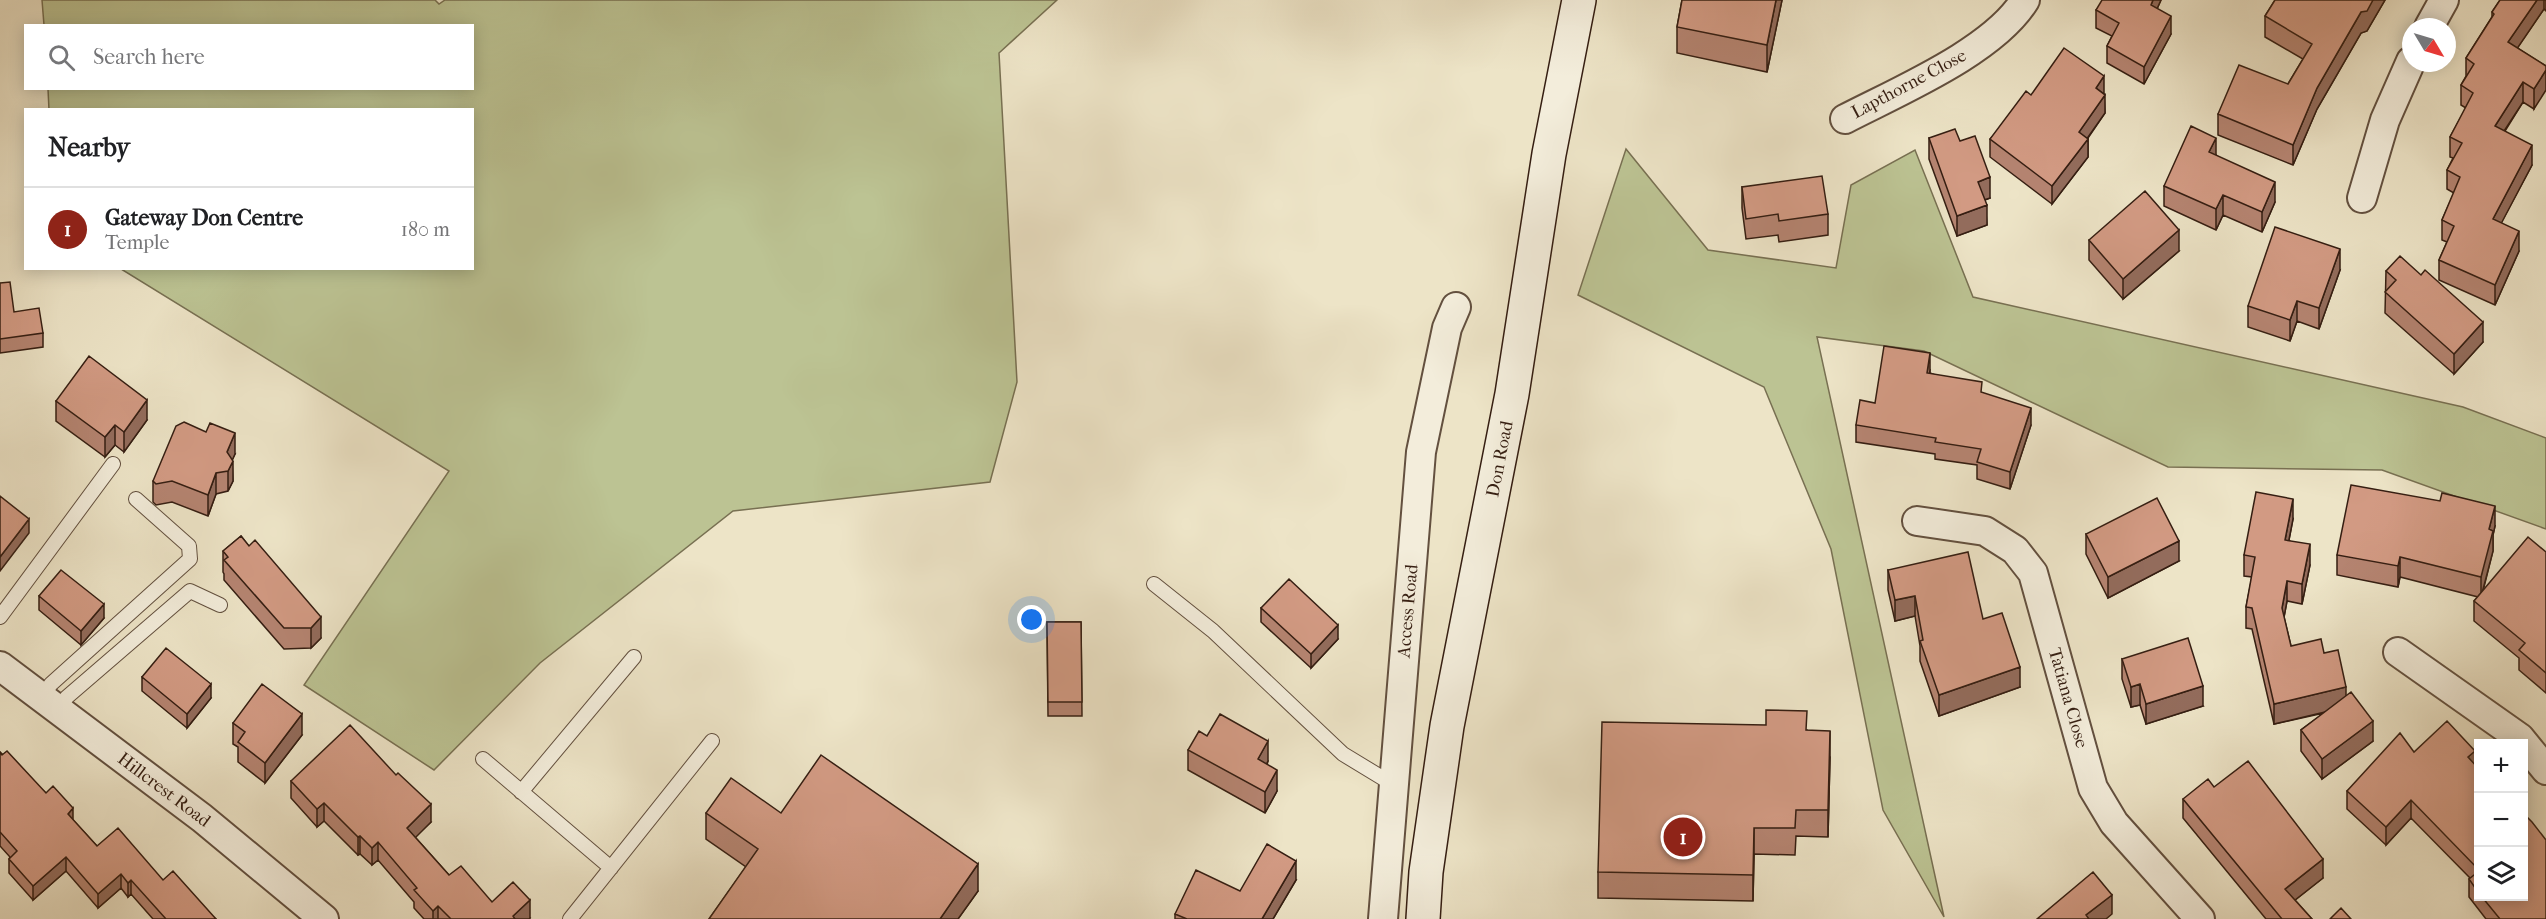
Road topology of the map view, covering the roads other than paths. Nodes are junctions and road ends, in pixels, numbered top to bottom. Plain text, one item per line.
1 (1579, 0) edge
2 (2025, 0) edge
3 (2444, 0) edge
4 (2434, 18) edge
5 (2406, 72) edge
6 (1845, 119) dead end
7 (2362, 198) dead end
8 (1456, 307) dead end
9 (113, 464) dead end
10 (136, 498) dead end
11 (1917, 521) dead end
12 (1154, 584) dead end
13 (220, 605) dead end
14 (0, 617) edge
15 (2398, 652) dead end
16 (634, 657) dead end
17 (0, 666) edge
18 (50, 703) junction
19 (712, 741) dead end
20 (483, 759) dead end
21 (2546, 770) edge
22 (1394, 785) junction
23 (521, 792) junction
24 (611, 868) junction
25 (324, 919) edge
26 (570, 919) edge
27 (1383, 919) edge
28 (1424, 919) edge
29 (2200, 919) edge

1 - 28 main road, Don Road
2 - 6 street, Lapthorne Close
3 - 4 street
5 - 7 street
8 - 22 street, Access Road
9 - 14 lane
10 - 18 lane
11 - 29 street, Tatiana Close
12 - 22 lane
13 - 18 lane
15 - 21 street
16 - 23 lane
17 - 18 street, Hillcrest Road
18 - 25 street, Hillcrest Road
19 - 24 lane
20 - 23 lane
22 - 27 street, Access Road
23 - 24 lane
24 - 26 lane

